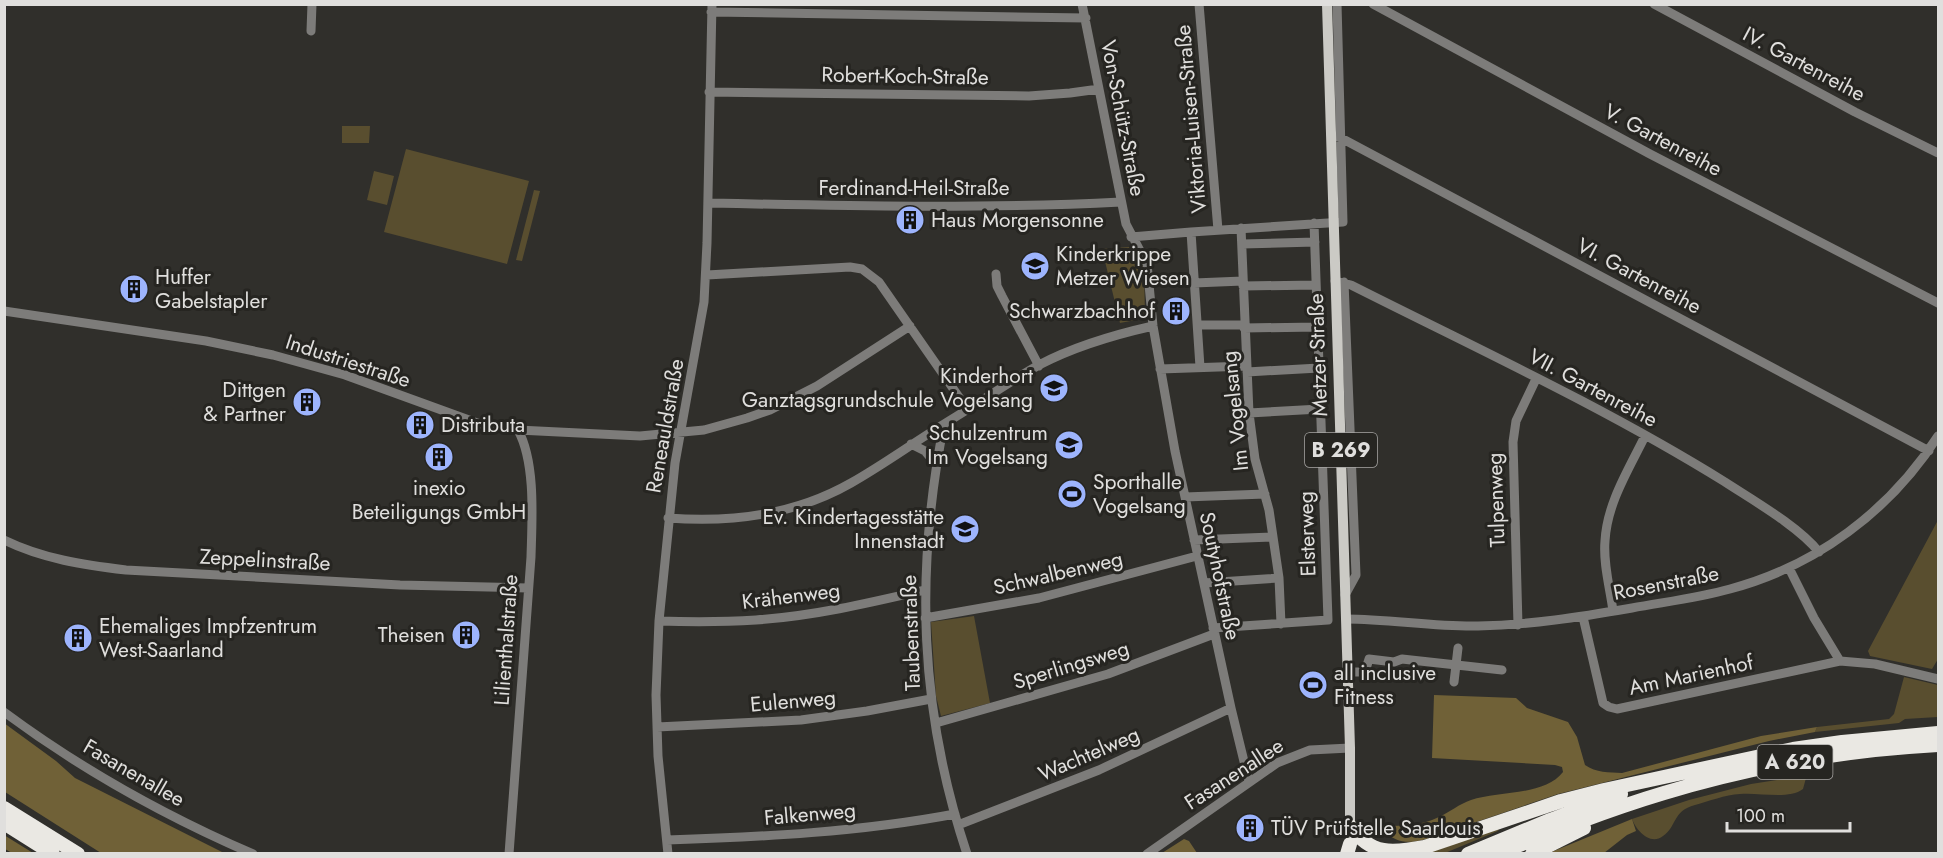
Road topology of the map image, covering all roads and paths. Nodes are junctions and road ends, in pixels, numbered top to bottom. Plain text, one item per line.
1 (312, 4) edge
2 (1082, 4) edge
3 (1199, 4) edge
4 (1327, 4) edge
5 (1337, 4) edge
6 (1372, 4) edge
7 (1654, 4) edge
8 (712, 8) edge
9 (1086, 18) junction
10 (311, 31) dead end
11 (1099, 89) junction
12 (709, 92) junction
13 (1336, 137) junction
14 (1938, 153) edge
15 (1121, 202) junction
16 (708, 203) junction
17 (1314, 223) junction
18 (1332, 223) junction
19 (1241, 228) junction
20 (1218, 230) junction
21 (1191, 232) junction
22 (1131, 237) junction
23 (1315, 242) junction
24 (1242, 244) junction
25 (996, 274) dead end
26 (706, 275) junction
27 (1340, 282) junction
28 (1194, 283) junction
29 (1243, 283) junction
30 (1316, 285) junction
31 (1938, 303) edge
32 (4, 311) edge
33 (1198, 325) junction
34 (910, 326) junction
35 (1153, 326) junction
36 (1244, 326) junction
37 (1318, 327) junction
38 (1039, 366) junction
39 (1200, 367) junction
40 (1319, 368) junction
41 (1160, 369) junction
42 (1247, 369) junction
43 (1536, 379) junction
44 (1320, 409) junction
45 (968, 410) junction
46 (1249, 413) junction
47 (945, 424) junction
48 (518, 430) junction
49 (680, 433) junction
50 (1645, 436) junction
51 (1938, 436) edge
52 (911, 444) junction
53 (1929, 452) junction
54 (936, 464) junction
55 (1265, 494) junction
56 (1185, 497) junction
57 (668, 518) junction
58 (1273, 537) junction
59 (4, 540) edge
60 (1194, 540) junction
61 (1819, 552) junction
62 (1197, 556) junction
63 (1789, 568) junction
64 (1279, 578) junction
65 (1204, 583) junction
66 (528, 588) junction
67 (925, 590) junction
68 (1613, 611) junction
69 (1583, 617) junction
70 (925, 618) junction
71 (1346, 619) junction
72 (659, 621) junction
73 (1281, 624) junction
74 (1518, 625) junction
75 (1214, 631) junction
76 (1458, 648) dead end
77 (1840, 661) junction
78 (1456, 664) junction
79 (1502, 670) dead end
80 (1347, 672) junction
81 (1938, 679) edge
82 (1454, 682) dead end
83 (931, 699) junction
84 (1231, 708) junction
85 (4, 712) edge
86 (936, 723) junction
87 (657, 727) junction
88 (1938, 733) edge
89 (1938, 745) edge
90 (1350, 748) junction
91 (1709, 768) junction
92 (1249, 782) junction
93 (1665, 793) junction
94 (4, 808) edge
95 (955, 814) junction
96 (4, 823) edge
97 (958, 825) junction
98 (1350, 826) junction
99 (667, 840) junction
100 (1350, 850) edge
101 (1378, 852) edge
102 (52, 854) edge
103 (78, 854) edge
104 (253, 854) edge
105 (509, 854) edge
106 (668, 854) edge
107 (967, 854) edge
108 (1147, 854) edge
109 (1468, 854) edge
110 (1497, 854) edge
111 (1532, 854) edge

1 - 10 street
2 - 9 street, Von-Schütz-Straße
3 - 20 street, Viktoria-Luisen-Straße
4 - 13 main road, Metzer Straße / B 269
5 - 13 street, Metzer Straße
6 - 31 street, V. Gartenreihe
7 - 14 street, IV. Gartenreihe
8 - 9 street
8 - 12 street, Reneauldstraße
9 - 11 street, Von-Schütz-Straße
11 - 12 street, Robert-Koch-Straße
11 - 15 street, Von-Schütz-Straße
12 - 16 street, Reneauldstraße
13 - 18 main road, Metzer Straße / B 269
13 - 53 street, VI. Gartenreihe
15 - 16 street, Ferdinand-Heil-Straße
15 - 22 street, Von-Schütz-Straße
16 - 26 street, Reneauldstraße
17 - 18 street
17 - 19 street
17 - 23 street, Elsterweg
18 - 27 main road, Metzer Straße / B 269
19 - 20 street
19 - 24 street, Im Vogelsang
20 - 21 street
21 - 22 street
21 - 28 street
22 - 35 street, Soutyhofstraße
23 - 24 street
23 - 30 street, Elsterweg
24 - 29 street, Im Vogelsang
25 - 38 street
26 - 34 street
26 - 49 street, Reneauldstraße
27 - 43 street, VII. Gartenreihe
27 - 71 main road, Metzer Straße / B 269
28 - 29 street
28 - 33 street
29 - 30 street
29 - 36 street, Im Vogelsang
30 - 37 street, Elsterweg
32 - 48 street, Industriestraße
33 - 36 street
33 - 39 street
34 - 45 street
34 - 49 street, Industriestraße
35 - 38 street
35 - 41 street, Soutyhofstraße
36 - 37 street
36 - 42 street, Im Vogelsang
37 - 40 street, Elsterweg
38 - 45 street
39 - 41 street
39 - 42 street
40 - 42 street
40 - 44 street, Elsterweg
41 - 56 street, Soutyhofstraße
42 - 46 street, Im Vogelsang
43 - 50 street, VII. Gartenreihe
43 - 74 street, Tulpenweg
44 - 46 street
44 - 73 street, Elsterweg
45 - 47 street
46 - 55 street, Im Vogelsang
47 - 52 street
47 - 54 street, Taubenstraße
48 - 49 street, Industriestraße
48 - 66 street, Lilienthalstraße
49 - 57 street, Reneauldstraße
50 - 61 street, VII. Gartenreihe
50 - 68 street
51 - 53 street, Rosenstraße
52 - 54 street
52 - 57 street
53 - 61 street, Rosenstraße
54 - 67 street, Taubenstraße
55 - 56 street
55 - 58 street, Im Vogelsang
56 - 60 street, Soutyhofstraße
57 - 72 street, Reneauldstraße
58 - 60 street
58 - 64 street, Im Vogelsang
59 - 66 street, Zeppelinstraße
60 - 62 street, Soutyhofstraße
61 - 63 street, Rosenstraße
62 - 65 street, Soutyhofstraße
62 - 70 street, Schwalbenweg
63 - 68 street, Rosenstraße
63 - 77 street
64 - 65 street
64 - 73 street, Im Vogelsang
65 - 75 street, Soutyhofstraße
66 - 105 street, Lilienthalstraße
67 - 70 street, Taubenstraße
67 - 72 street, Krähenweg
68 - 69 street, Rosenstraße
69 - 74 street, Rosenstraße
69 - 77 street, Am Marienhof
70 - 83 street, Taubenstraße
71 - 74 street, Rosenstraße
71 - 80 main road, Metzer Straße / B 269
72 - 87 street, Reneauldstraße
73 - 75 street, Elsterweg
75 - 84 street, Soutyhofstraße
75 - 86 street, Sperlingsweg
76 - 78 street
77 - 81 street
78 - 79 street
78 - 80 street
78 - 82 street
80 - 90 main road, Metzer Straße / B 269
83 - 86 street, Taubenstraße
83 - 87 street, Eulenweg
84 - 92 street, Soutyhofstraße
84 - 97 street, Wachtelweg
85 - 104 street, Fasanenallee
86 - 95 street, Taubenstraße
87 - 99 street, Reneauldstraße
88 - 91 highway, A 620
89 - 93 highway, A 620
90 - 92 street, Fasanenallee
90 - 98 main road, Metzer Straße / B 269
91 - 101 highway
91 - 109 highway, A 620
92 - 108 street, Fasanenallee
93 - 110 highway, A 620
93 - 111 highway
94 - 103 highway
95 - 97 street, Taubenstraße
95 - 99 street, Falkenweg
96 - 102 highway
97 - 107 street, Taubenstraße
98 - 100 main road, Metzer Straße / B 269
98 - 101 highway
99 - 106 street, Reneauldstraße

